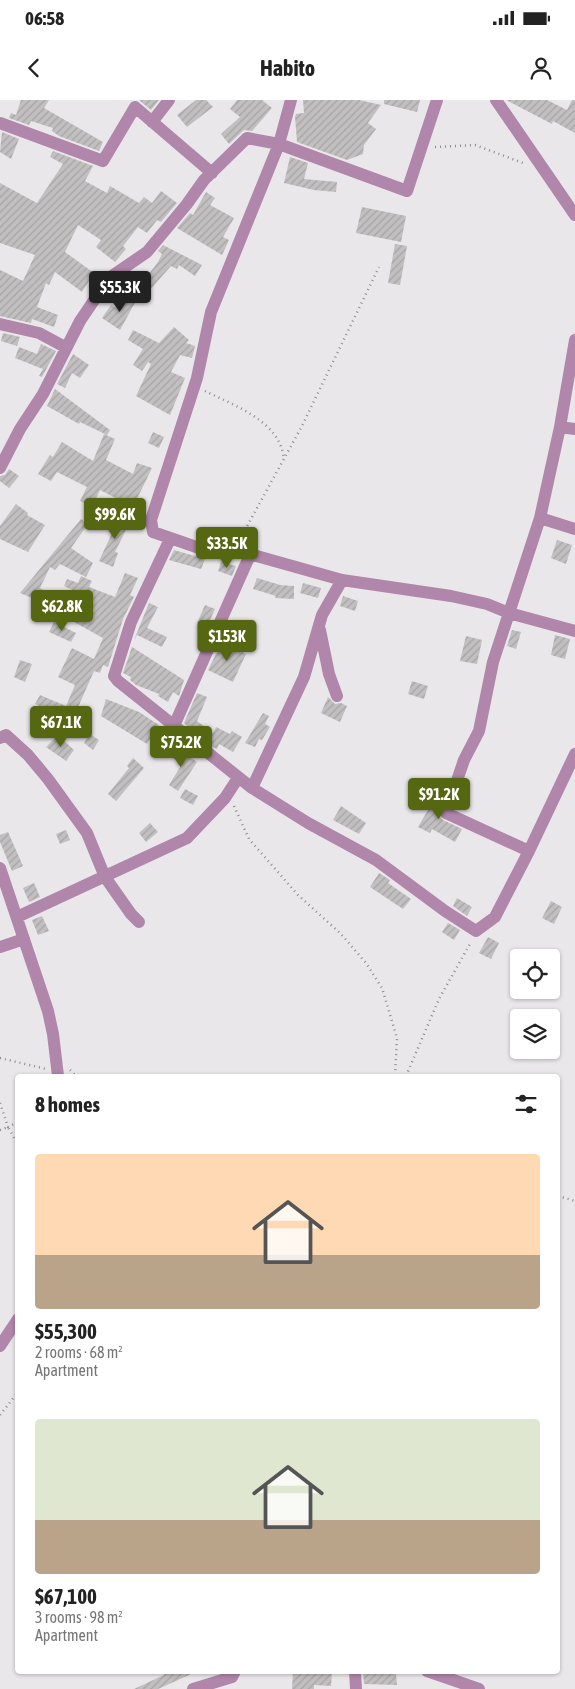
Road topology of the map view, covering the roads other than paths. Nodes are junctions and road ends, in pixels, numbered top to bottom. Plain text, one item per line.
1 (169, 100) edge
2 (291, 100) edge
3 (437, 100) edge
4 (496, 100) edge
5 (152, 122) junction
6 (0, 123) edge
7 (279, 144) junction
8 (212, 173) junction
9 (575, 215) edge
10 (0, 324) edge
11 (575, 340) edge
12 (65, 347) junction
13 (560, 426) junction
14 (575, 429) edge
15 (0, 468) edge
16 (540, 518) junction
17 (575, 529) edge
18 (170, 539) junction
19 (250, 555) junction
20 (342, 580) junction
21 (509, 613) junction
22 (319, 625) junction
23 (575, 631) edge
24 (337, 696) dead end
25 (173, 728) junction
26 (0, 738) edge
27 (575, 754) edge
28 (238, 778) junction
29 (252, 788) junction
30 (529, 851) junction
31 (0, 868) edge
32 (105, 878) junction
33 (17, 917) junction
34 (140, 922) dead end
35 (24, 939) junction
36 (0, 947) edge
37 (58, 1074) edge
38 (15, 1324) edge
39 (0, 1346) edge
40 (234, 1674) edge
41 (355, 1674) edge
42 (436, 1674) edge
43 (193, 1689) edge
44 (356, 1689) edge
45 (479, 1689) edge

1 - 5 street
2 - 7 street
3 - 7 street
4 - 9 street
5 - 6 street
5 - 8 street
7 - 8 street
7 - 18 street
8 - 12 street
10 - 12 street
11 - 13 street
12 - 15 street
13 - 14 street
13 - 16 street
16 - 17 street
16 - 21 street
18 - 19 street
18 - 25 street
19 - 20 street
19 - 25 street
20 - 21 street
20 - 22 street
21 - 23 street
21 - 30 street
22 - 24 street
22 - 29 street
25 - 28 street
26 - 32 street
27 - 30 street
28 - 29 street
28 - 32 street
29 - 30 street
31 - 33 street
32 - 33 street
32 - 34 street
33 - 35 street
35 - 36 street
35 - 37 street
38 - 39 street
40 - 43 street
41 - 44 street
42 - 45 street

